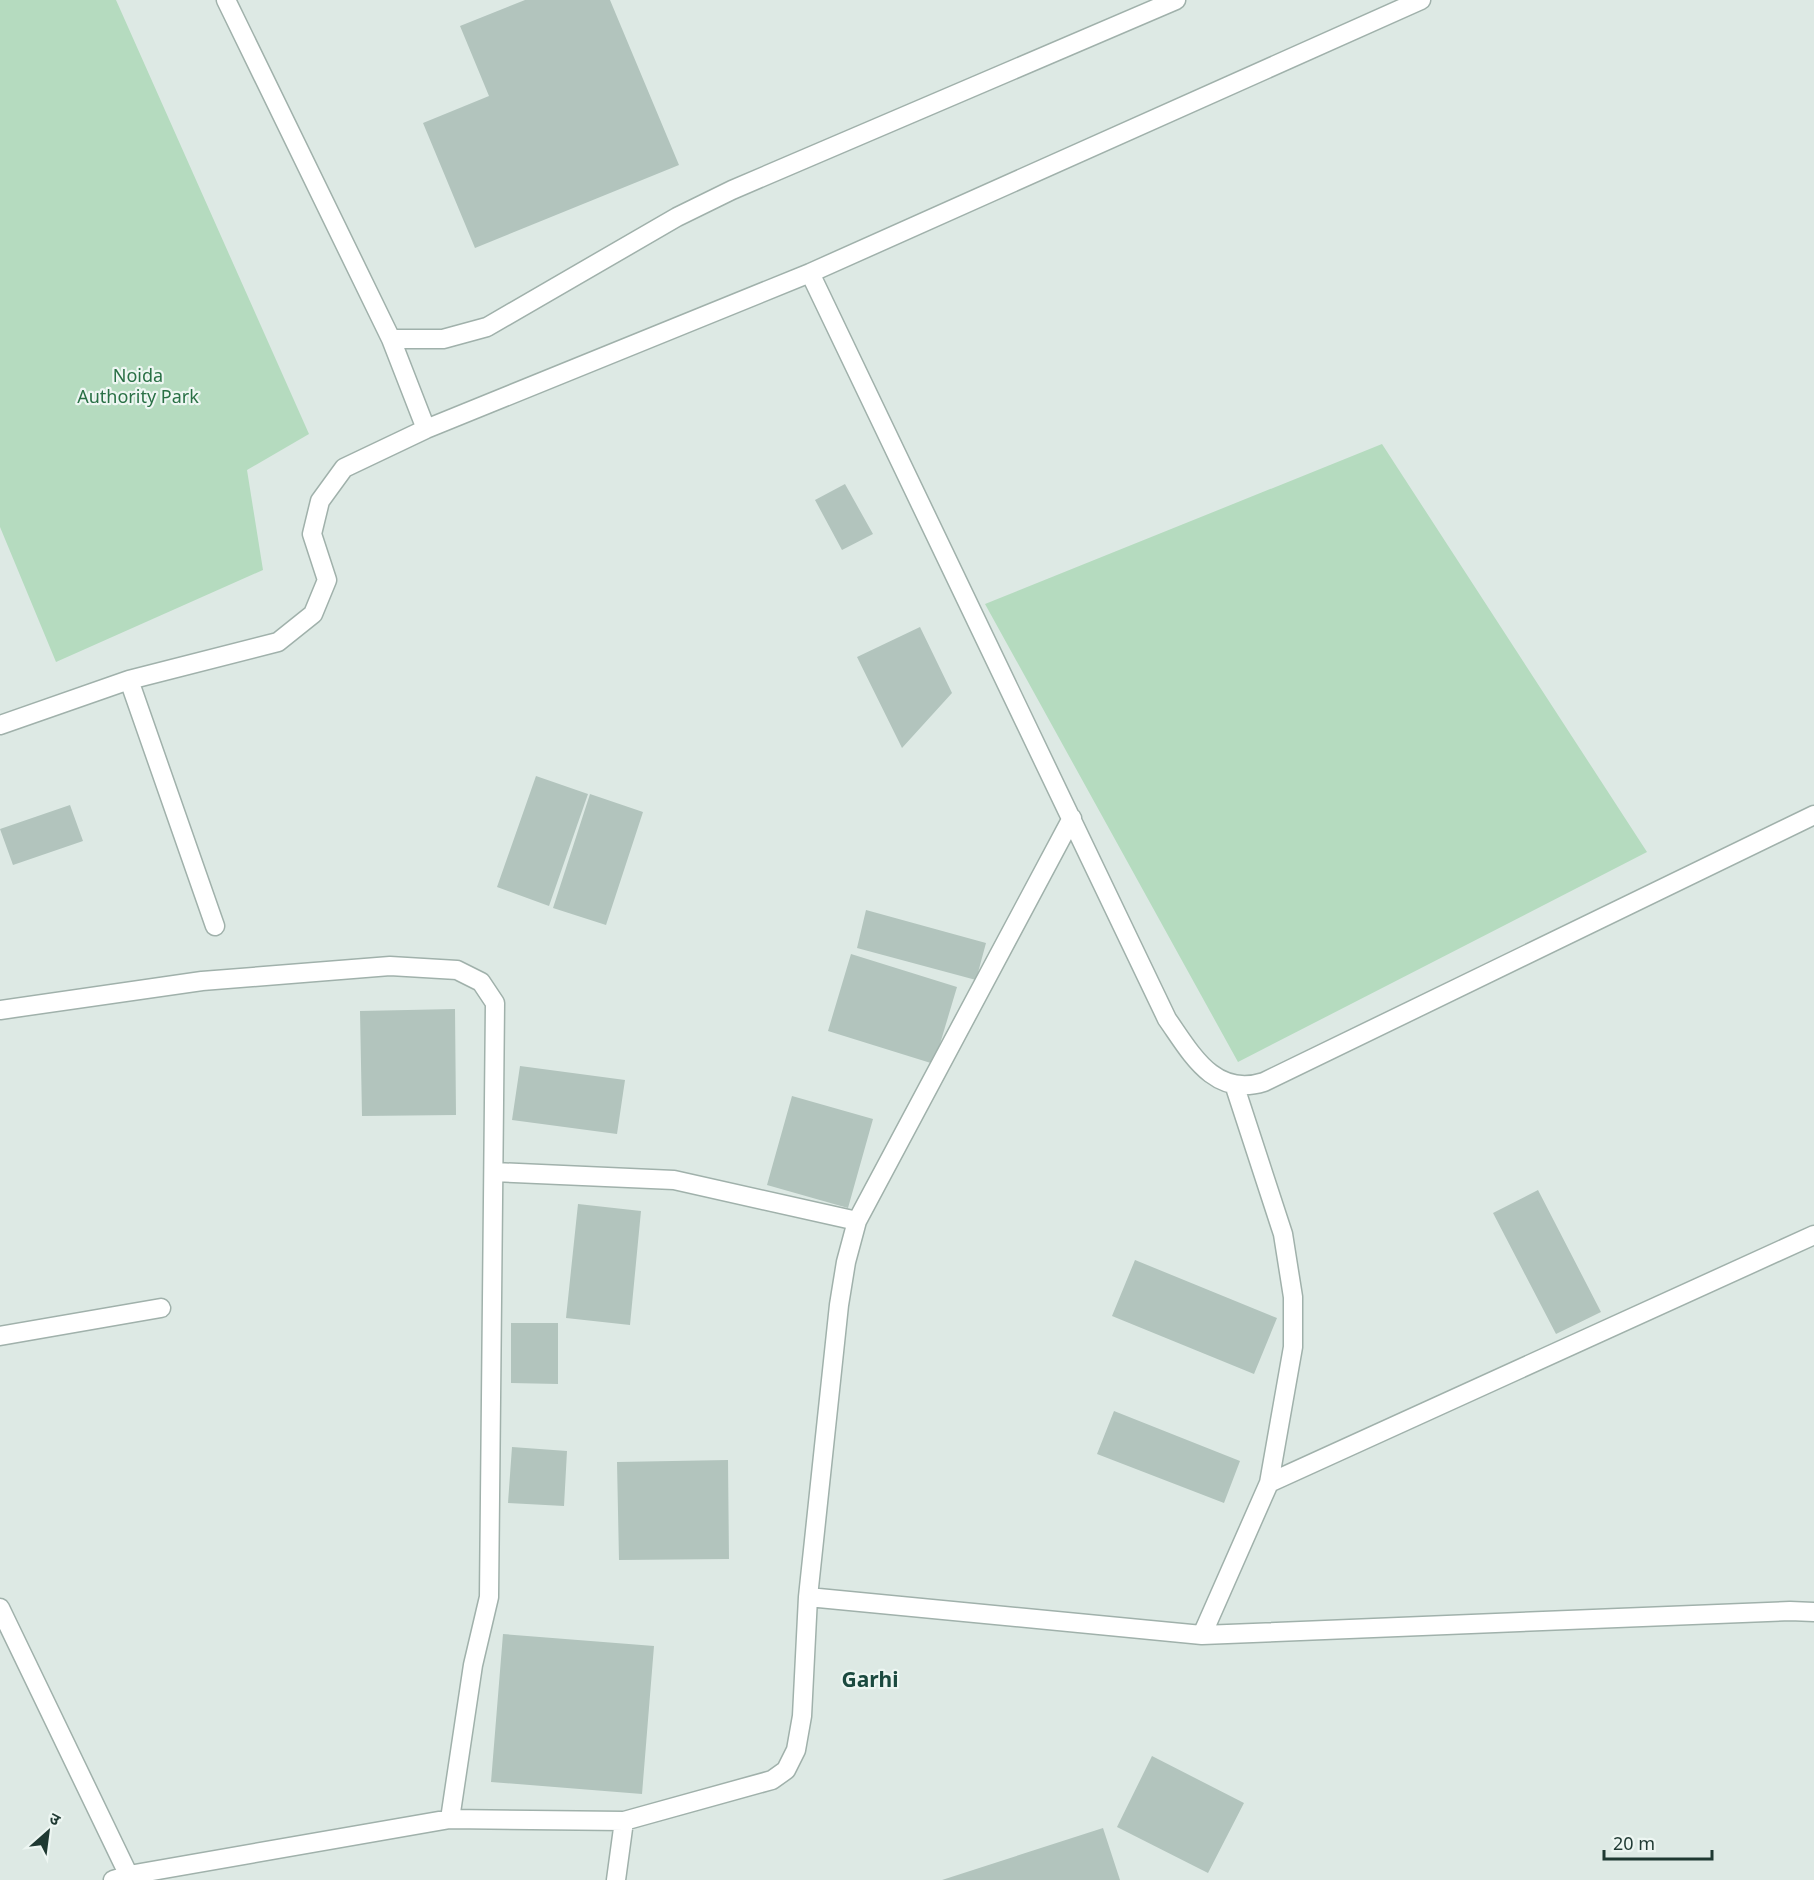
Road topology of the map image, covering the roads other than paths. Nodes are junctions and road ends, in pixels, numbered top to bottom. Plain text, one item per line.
1 (226, 0) edge
2 (1176, 0) edge
3 (1421, 0) edge
4 (810, 273) junction
5 (391, 339) junction
6 (426, 429) junction
7 (129, 680) junction
8 (0, 725) edge
9 (1814, 815) edge
10 (1072, 818) junction
11 (215, 926) dead end
12 (0, 1010) edge
13 (1234, 1084) junction
14 (494, 1172) junction
15 (857, 1221) junction
16 (1814, 1235) edge
17 (161, 1308) dead end
18 (0, 1336) edge
19 (1269, 1483) junction
20 (808, 1598) junction
21 (1814, 1599) edge
22 (0, 1608) edge
23 (1790, 1611) junction
24 (1814, 1612) edge
25 (1202, 1635) junction
26 (450, 1819) junction
27 (624, 1821) junction
28 (125, 1878) edge
29 (616, 1880) edge

1 - 5 street
2 - 5 street
3 - 4 street
4 - 6 street
4 - 10 street
5 - 6 street
6 - 7 street
7 - 8 street
7 - 11 street
9 - 13 street
10 - 13 street
10 - 15 street
12 - 14 street
13 - 19 street
14 - 15 street
14 - 26 street
15 - 20 street
16 - 19 street
17 - 18 street
19 - 25 street
20 - 25 street
20 - 27 street
21 - 23 street
22 - 28 street
23 - 24 street
23 - 25 street
26 - 27 street
26 - 28 street
27 - 29 street

